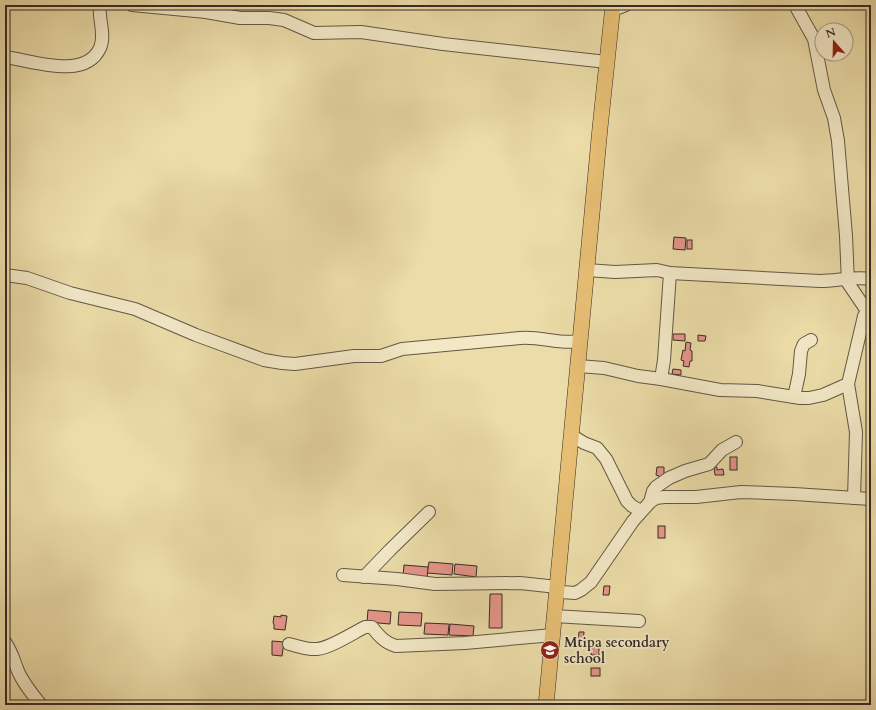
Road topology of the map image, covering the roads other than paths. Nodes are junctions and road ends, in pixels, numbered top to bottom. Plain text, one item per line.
1 (100, 5) edge
2 (132, 5) edge
3 (795, 5) edge
4 (618, 7) edge
5 (5, 56) edge
6 (607, 62) junction
7 (587, 270) junction
8 (670, 272) junction
9 (5, 275) edge
10 (847, 279) junction
11 (871, 279) edge
12 (869, 310) edge
13 (811, 340) dead end
14 (580, 341) junction
15 (578, 366) junction
16 (661, 378) junction
17 (848, 384) junction
18 (794, 397) junction
19 (571, 435) junction
20 (736, 442) dead end
21 (854, 498) junction
22 (871, 499) edge
23 (650, 502) junction
24 (641, 511) junction
25 (429, 512) dead end
26 (342, 575) dead end
27 (364, 577) junction
28 (557, 587) junction
29 (554, 616) junction
30 (639, 621) dead end
31 (553, 636) junction
32 (5, 642) edge
33 (289, 644) dead end
34 (41, 705) edge
35 (546, 705) edge

1 - 5 street
2 - 6 street
3 - 10 street
4 - 6 main road
6 - 7 main road
7 - 8 street
7 - 14 main road
8 - 10 street
8 - 16 street
9 - 14 street
10 - 11 street
10 - 12 street
12 - 17 street
13 - 18 street
14 - 15 main road
15 - 16 street
15 - 19 main road
16 - 18 street
17 - 18 street
17 - 21 street
19 - 24 street
19 - 28 main road
20 - 23 street
21 - 22 street
21 - 23 street
23 - 24 street
24 - 28 street
25 - 27 street
26 - 27 street
27 - 28 street
28 - 29 main road
29 - 30 street
29 - 31 main road
31 - 33 street
31 - 35 main road
32 - 34 street

